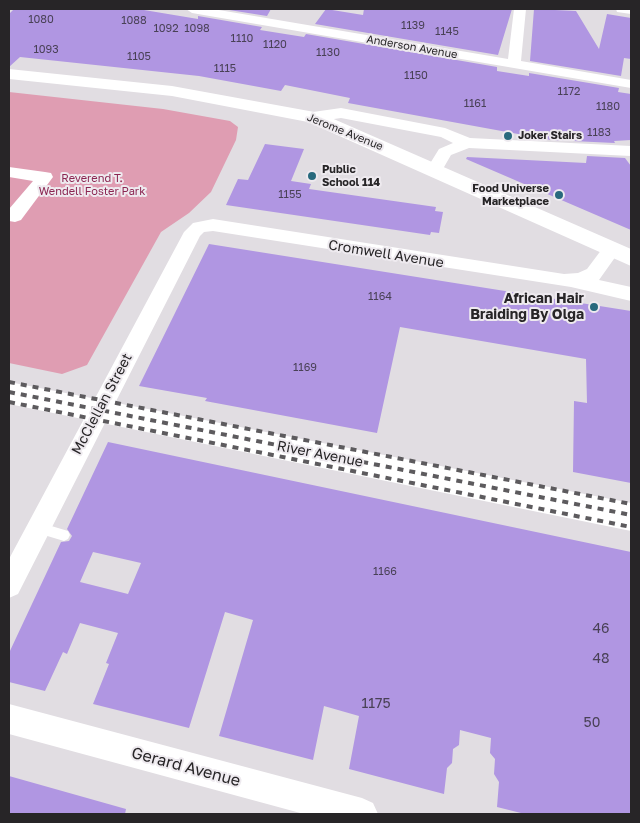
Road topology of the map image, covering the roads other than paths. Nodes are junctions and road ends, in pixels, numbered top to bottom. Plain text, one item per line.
1 (192, 9) edge
2 (520, 9) edge
3 (622, 9) edge
4 (631, 10) edge
5 (224, 11) edge
6 (514, 64) junction
7 (9, 74) edge
8 (631, 84) edge
9 (313, 117) junction
10 (467, 143) junction
11 (631, 151) edge
12 (434, 170) junction
13 (9, 172) edge
14 (9, 215) edge
15 (199, 227) joint
16 (612, 249) junction
17 (631, 258) edge
18 (573, 281) junction
19 (631, 294) edge
20 (9, 393) edge
21 (99, 410) junction
22 (631, 517) edge
23 (38, 528) junction
24 (64, 535) dead end
25 (9, 585) edge
26 (9, 719) edge
27 (362, 814) edge

1 - 5 street, Anderson Avenue
2 - 6 street
3 - 4 street
5 - 6 street, Anderson Avenue
6 - 8 street, Anderson Avenue
7 - 9 main road, Jerome Avenue
9 - 10 street
9 - 12 main road, Jerome Avenue
10 - 11 street
10 - 12 street
12 - 16 main road, Jerome Avenue
13 - 14 street
15 - 18 street, Cromwell Avenue
15 - 21 street, McClellan Street
16 - 17 main road, Jerome Avenue
16 - 18 street, Cromwell Avenue
18 - 19 street, Cromwell Avenue
20 - 21 main road, River Avenue
21 - 22 main road, River Avenue
21 - 23 street, McClellan Street
23 - 24 lane
23 - 25 street, McClellan Street
26 - 27 street, Gerard Avenue

